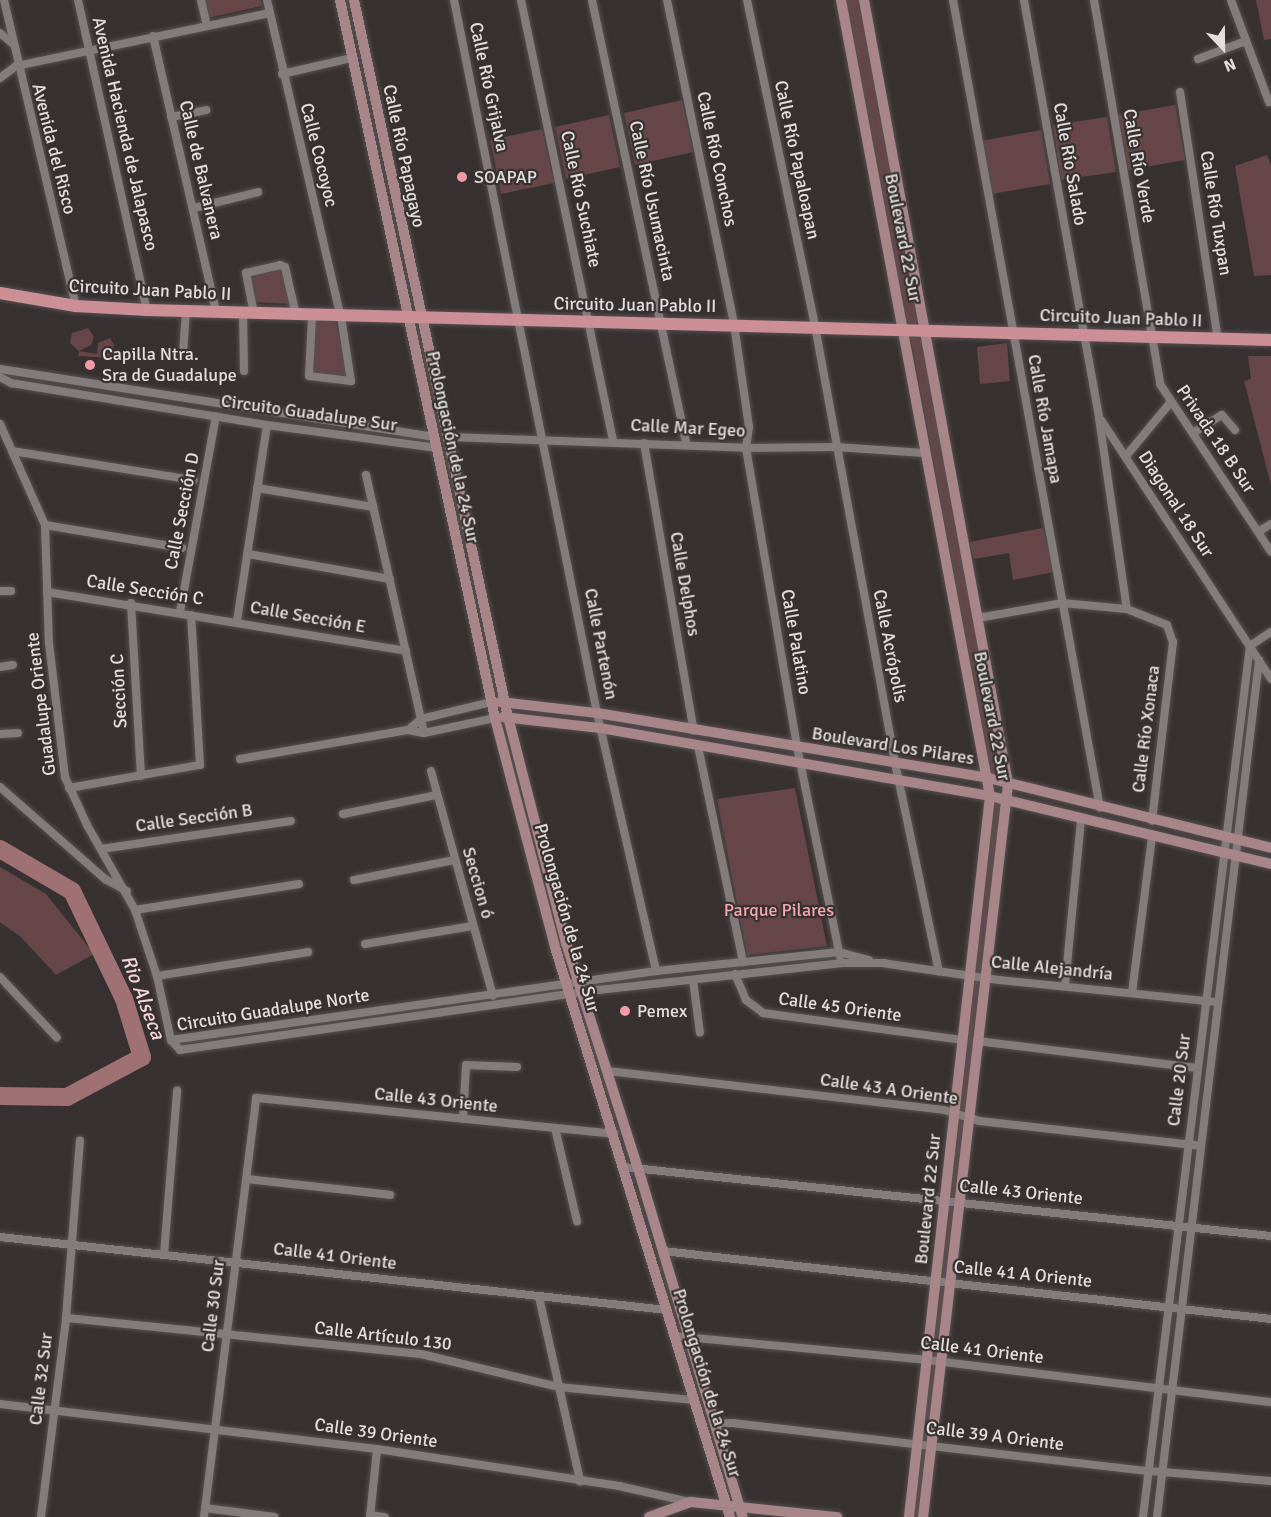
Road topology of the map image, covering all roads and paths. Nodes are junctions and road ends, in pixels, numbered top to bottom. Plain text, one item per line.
1 (4, 0) edge
2 (78, 0) edge
3 (201, 0) edge
4 (267, 0) edge
5 (340, 0) edge
6 (354, 0) edge
7 (454, 0) edge
8 (521, 0) edge
9 (592, 0) edge
10 (667, 0) edge
11 (747, 0) edge
12 (841, 0) edge
13 (864, 0) edge
14 (953, 0) edge
15 (1024, 0) edge
16 (1094, 0) edge
17 (1232, 0) edge
18 (270, 13) junction
19 (207, 25) junction
20 (0, 33) edge
21 (153, 36) junction
22 (1246, 41) junction
23 (12, 43) junction
24 (89, 50) junction
25 (352, 58) junction
26 (1198, 58) dead end
27 (16, 66) junction
28 (282, 74) junction
29 (0, 78) edge
30 (1180, 92) dead end
31 (1269, 102) dead end
32 (206, 110) dead end
33 (171, 117) junction
34 (258, 192) dead end
35 (194, 208) junction
36 (0, 293) edge
37 (76, 306) junction
38 (147, 310) junction
39 (186, 310) junction
40 (216, 312) junction
41 (249, 314) junction
42 (296, 315) junction
43 (312, 316) junction
44 (341, 317) junction
45 (408, 319) junction
46 (423, 320) junction
47 (590, 321) junction
48 (521, 322) junction
49 (661, 322) junction
50 (734, 324) junction
51 (814, 326) junction
52 (904, 329) junction
53 (926, 330) junction
54 (1013, 333) junction
55 (1084, 335) junction
56 (1152, 338) junction
57 (1218, 339) junction
58 (1271, 340) edge
59 (183, 352) dead end
60 (0, 369) edge
61 (244, 370) dead end
62 (0, 378) edge
63 (148, 392) junction
64 (1170, 403) junction
65 (146, 405) junction
66 (216, 416) junction
67 (302, 416) junction
68 (1099, 417) junction
69 (0, 424) edge
70 (267, 425) junction
71 (300, 429) junction
72 (1235, 430) dead end
73 (1193, 433) junction
74 (450, 437) junction
75 (543, 440) junction
76 (612, 441) junction
77 (436, 442) junction
78 (644, 444) junction
79 (686, 444) junction
80 (836, 447) junction
81 (746, 448) junction
82 (12, 451) junction
83 (924, 453) junction
84 (1126, 456) junction
85 (366, 475) dead end
86 (194, 480) dead end
87 (257, 488) junction
88 (373, 507) junction
89 (45, 525) junction
90 (1271, 525) edge
91 (1258, 532) junction
92 (183, 548) dead end
93 (1271, 552) edge
94 (248, 554) junction
95 (390, 579) junction
96 (0, 591) edge
97 (11, 591) dead end
98 (47, 592) junction
99 (131, 603) junction
100 (1062, 603) junction
101 (1127, 609) junction
102 (180, 612) junction
103 (191, 615) junction
104 (978, 618) junction
105 (237, 621) junction
106 (1271, 632) edge
107 (1250, 646) junction
108 (406, 651) junction
109 (1259, 660) junction
110 (13, 665) dead end
111 (0, 667) edge
112 (1271, 679) edge
113 (505, 701) junction
114 (492, 702) junction
115 (597, 713) junction
116 (508, 717) junction
117 (495, 718) junction
118 (421, 719) junction
119 (600, 728) junction
120 (408, 730) junction
121 (694, 730) junction
122 (18, 733) dead end
123 (424, 733) junction
124 (0, 734) edge
125 (698, 746) junction
126 (797, 747) junction
127 (240, 759) dead end
128 (895, 763) junction
129 (801, 764) junction
130 (431, 771) dead end
131 (141, 776) junction
132 (989, 778) junction
133 (899, 780) junction
134 (1008, 784) junction
135 (0, 787) edge
136 (69, 788) junction
137 (436, 795) junction
138 (990, 796) junction
139 (1006, 800) junction
140 (1100, 808) junction
141 (343, 813) dead end
142 (291, 820) dead end
143 (1081, 820) junction
144 (1152, 821) junction
145 (1152, 836) junction
146 (1224, 837) junction
147 (1236, 840) junction
148 (1271, 848) edge
149 (101, 849) junction
150 (1221, 853) junction
151 (1234, 855) junction
152 (454, 860) junction
153 (1271, 864) edge
154 (354, 880) dead end
155 (300, 884) dead end
156 (127, 891) junction
157 (135, 910) junction
158 (473, 926) junction
159 (365, 944) dead end
160 (308, 952) dead end
161 (839, 952) junction
162 (743, 962) junction
163 (841, 963) junction
164 (885, 963) junction
165 (656, 971) junction
166 (939, 971) junction
167 (735, 974) junction
168 (157, 976) junction
169 (970, 976) junction
170 (0, 977) edge
171 (985, 978) junction
172 (693, 980) junction
173 (1065, 986) junction
174 (580, 987) junction
175 (568, 988) junction
176 (492, 993) junction
177 (1132, 993) junction
178 (1205, 1000) junction
179 (1217, 1002) junction
180 (495, 1004) junction
181 (334, 1017) junction
182 (337, 1028) junction
183 (700, 1033) dead end
184 (57, 1038) dead end
185 (171, 1040) junction
186 (963, 1040) junction
187 (977, 1041) junction
188 (517, 1068) dead end
189 (1197, 1068) junction
190 (608, 1071) junction
191 (177, 1091) dead end
192 (256, 1098) joint
193 (954, 1112) junction
194 (967, 1118) junction
195 (463, 1119) junction
196 (555, 1128) junction
197 (614, 1134) junction
198 (80, 1141) dead end
199 (1188, 1144) junction
200 (1201, 1146) junction
201 (624, 1167) junction
202 (638, 1168) junction
203 (246, 1179) junction
204 (390, 1195) dead end
205 (944, 1200) junction
206 (959, 1202) junction
207 (578, 1221) dead end
208 (1179, 1225) junction
209 (1191, 1227) junction
210 (1271, 1236) edge
211 (0, 1237) edge
212 (71, 1245) junction
213 (663, 1251) junction
214 (164, 1254) junction
215 (236, 1261) junction
216 (935, 1281) junction
217 (950, 1283) junction
218 (539, 1297) junction
219 (1170, 1306) junction
220 (1181, 1308) junction
221 (667, 1310) junction
222 (66, 1318) junction
223 (1271, 1319) edge
224 (688, 1334) junction
225 (225, 1335) junction
226 (674, 1336) junction
227 (927, 1360) junction
228 (941, 1362) junction
229 (558, 1387) junction
230 (1161, 1390) junction
231 (1173, 1393) junction
232 (694, 1400) junction
233 (1271, 1402) edge
234 (0, 1404) edge
235 (54, 1408) junction
236 (715, 1424) junction
237 (215, 1427) junction
238 (917, 1443) junction
239 (931, 1445) junction
240 (377, 1449) junction
241 (1150, 1471) junction
242 (1162, 1472) junction
243 (580, 1481) junction
244 (1271, 1481) edge
245 (691, 1502) junction
246 (728, 1511) edge
247 (741, 1512) edge
248 (205, 1513) edge
249 (370, 1516) edge
250 (41, 1517) edge
251 (274, 1517) edge
252 (385, 1517) edge
253 (650, 1517) edge
254 (837, 1517) edge
255 (909, 1517) edge
256 (923, 1517) edge
257 (1143, 1517) edge
258 (1157, 1517) edge

1 - 23 street, Avenida del Risco
2 - 24 street, Avenida Hacienda de Jalapasco
3 - 19 street
4 - 18 street, Calle Cocoyoc
5 - 25 street, Calle Río Papagayo
6 - 46 street, Calle Río Papagayo
7 - 48 street, Calle Río Grijalva
8 - 47 street, Calle Río Suchiate
9 - 49 street, Calle Río Usumacinta
10 - 50 street, Calle Río Conchos
11 - 51 street, Calle Río Papaloapan
12 - 52 street, Boulevard 22 Sur
13 - 53 street, Boulevard 22 Sur
14 - 54 street, Calle Río Jamapa
15 - 55 street, Calle Río Salado
16 - 56 street, Calle Río Verde
17 - 22 street
18 - 19 street
18 - 28 street, Calle Cocoyoc
19 - 21 street
20 - 23 street
21 - 24 street
21 - 33 street, Calle de Balvanera
22 - 26 street
22 - 31 street
23 - 27 street, Avenida del Risco
24 - 27 street
24 - 38 street, Avenida Hacienda de Jalapasco
25 - 28 street
25 - 45 street, Calle Río Papagayo
27 - 29 street
27 - 37 street, Avenida del Risco
28 - 44 street, Calle Cocoyoc
30 - 57 street, Calle Río Tuxpan
32 - 33 street
33 - 35 street, Calle de Balvanera
34 - 35 street
35 - 40 street, Calle de Balvanera
36 - 37 main road, Circuito Juan Pablo II
37 - 38 main road, Circuito Juan Pablo II
38 - 39 main road, Circuito Juan Pablo II
39 - 40 main road, Circuito Juan Pablo II
39 - 59 street
40 - 41 main road, Circuito Juan Pablo II
41 - 42 main road, Circuito Juan Pablo II
41 - 42 street
41 - 61 street
42 - 43 main road, Circuito Juan Pablo II
43 - 44 main road, Circuito Juan Pablo II
43 - 44 street, Calle Cocoyoc
44 - 45 main road, Circuito Juan Pablo II
45 - 46 main road, Circuito Juan Pablo II
45 - 77 street, Prolongación de la 24 Sur
46 - 48 main road, Circuito Juan Pablo II
46 - 74 street, Prolongación de la 24 Sur
47 - 48 main road, Circuito Juan Pablo II
47 - 49 main road, Circuito Juan Pablo II
47 - 76 street, Calle Río Suchiate
48 - 75 street, Calle Partenón
49 - 50 main road, Circuito Juan Pablo II
49 - 79 street, Calle Río Usumacinta
50 - 51 main road, Circuito Juan Pablo II
50 - 81 street, Calle Palatino
51 - 52 main road, Circuito Juan Pablo II
51 - 80 street, Calle Acrópolis
52 - 53 main road, Circuito Juan Pablo II
52 - 83 street, Boulevard 22 Sur
53 - 54 main road, Circuito Juan Pablo II
53 - 104 street, Boulevard 22 Sur
54 - 55 main road, Circuito Juan Pablo II
54 - 100 street, Calle Río Jamapa
55 - 56 main road, Circuito Juan Pablo II
55 - 68 street, Diagonal 18 Sur
56 - 57 main road, Circuito Juan Pablo II
56 - 64 street, Privada 18 B Sur
57 - 58 main road, Circuito Juan Pablo II
60 - 63 street, Circuito Guadalupe Sur
62 - 65 street, Circuito Guadalupe Sur
63 - 65 street
63 - 67 street, Circuito Guadalupe Sur
64 - 73 street, Privada 18 B Sur
64 - 84 street
65 - 66 street, Circuito Guadalupe Sur
66 - 70 street, Circuito Guadalupe Sur
66 - 102 street, Calle Sección D
67 - 71 street
67 - 77 street, Circuito Guadalupe Sur
68 - 84 street, Diagonal 18 Sur
68 - 101 street
69 - 82 street, Guadalupe Oriente
70 - 71 street, Circuito Guadalupe Sur
70 - 87 street, Calle Sección E
71 - 77 street, Circuito Guadalupe Sur
72 - 73 street
73 - 91 street, Privada 18 B Sur
74 - 75 street, Calle Mar Egeo
74 - 113 street, Prolongación de la 24 Sur
75 - 76 street, Calle Mar Egeo
75 - 115 street, Calle Partenón
76 - 78 street, Calle Mar Egeo
77 - 114 street, Prolongación de la 24 Sur
78 - 79 street, Calle Mar Egeo
78 - 121 street, Calle Delphos
79 - 81 street, Calle Mar Egeo
80 - 81 street, Calle Mar Egeo
80 - 83 street, Calle Mar Egeo
80 - 128 street, Calle Acrópolis
81 - 126 street, Calle Palatino
82 - 86 street, Calle Sección D
82 - 89 street, Guadalupe Oriente
83 - 132 street, Boulevard 22 Sur
84 - 107 street, Diagonal 18 Sur
85 - 88 street
87 - 88 street
87 - 94 street, Calle Sección E
88 - 95 street
89 - 92 street, Calle Sección D
89 - 98 street, Guadalupe Oriente
90 - 91 street
91 - 93 street, Privada 18 B Sur
94 - 95 street
94 - 105 street, Calle Sección E
95 - 108 street
96 - 97 street
98 - 99 street, Calle Sección C
98 - 136 street, Guadalupe Oriente
99 - 102 street, Calle Sección C
99 - 131 street, Sección C
100 - 101 street
100 - 104 street
100 - 140 street, Calle Río Jamapa
101 - 144 street, Calle Río Xonaca
102 - 103 street, Calle Sección C
103 - 105 street, Calle Sección C
103 - 131 street
104 - 134 street, Boulevard 22 Sur
105 - 108 street, Calle Sección E
106 - 107 street
107 - 109 street, Diagonal 18 Sur
107 - 146 street, Calle 20 Sur
108 - 118 street
109 - 112 street, Diagonal 18 Sur
109 - 147 street, Calle 20 Sur
110 - 111 street
113 - 114 street, Boulevard Los Pilares
113 - 115 street, Boulevard Los Pilares
113 - 116 street, Prolongación de la 24 Sur
114 - 117 street, Prolongación de la 24 Sur
114 - 118 street
115 - 119 street, Calle Partenón
115 - 121 street, Boulevard Los Pilares
116 - 117 street, Boulevard Los Pilares
116 - 119 street, Boulevard Los Pilares
116 - 174 street, Prolongación de la 24 Sur
117 - 123 street
117 - 175 street, Prolongación de la 24 Sur
118 - 120 street
118 - 123 street
119 - 125 street, Boulevard Los Pilares
119 - 165 street, Calle Partenón
120 - 123 street
120 - 127 street
121 - 126 street, Boulevard Los Pilares
122 - 124 street
125 - 129 street, Boulevard Los Pilares
125 - 162 street
126 - 128 street, Boulevard Los Pilares
126 - 129 street, Calle Palatino
128 - 132 street, Boulevard Los Pilares
128 - 133 street, Calle Acrópolis
129 - 133 street, Boulevard Los Pilares
129 - 161 street, Calle Palatino
130 - 137 street, Seccion ó
131 - 136 street
132 - 134 street, Boulevard Los Pilares
132 - 138 street, Boulevard 22 Sur
133 - 138 street, Boulevard Los Pilares
133 - 166 street, Calle Acrópolis
134 - 139 street, Boulevard 22 Sur
134 - 140 street, Boulevard Los Pilares
135 - 156 street
136 - 149 street, Guadalupe Oriente
137 - 141 street
137 - 152 street, Seccion ó
138 - 139 street, Boulevard Los Pilares
138 - 169 street, Boulevard 22 Sur
139 - 143 street, Boulevard Los Pilares
139 - 171 street, Boulevard 22 Sur
140 - 144 street, Boulevard Los Pilares
142 - 149 street, Calle Sección B
143 - 145 street, Boulevard Los Pilares
143 - 173 street
144 - 146 street, Boulevard Los Pilares
145 - 150 street, Boulevard Los Pilares
145 - 177 street
146 - 147 street, Boulevard Los Pilares
146 - 150 street, Calle 20 Sur
147 - 148 street, Boulevard Los Pilares
147 - 151 street, Calle 20 Sur
149 - 156 street, Guadalupe Oriente
150 - 151 street, Boulevard Los Pilares
150 - 178 street, Calle 20 Sur
151 - 153 street, Boulevard Los Pilares
151 - 179 street, Calle 20 Sur
152 - 154 street
152 - 158 street, Seccion ó
155 - 157 street
156 - 157 street, Guadalupe Oriente
157 - 168 street, Guadalupe Oriente
158 - 159 street
158 - 176 street, Seccion ó
160 - 168 street
161 - 162 street, Calle Alejandría
161 - 163 street, Calle Palatino
161 - 164 street, Calle Alejandría
162 - 165 street, Calle Alejandría
163 - 164 street, Calle Alejandría
163 - 167 street, Calle Alejandría
164 - 166 street, Calle Alejandría
165 - 174 street, Calle Alejandría
166 - 169 street, Calle Alejandría
167 - 172 street, Calle Alejandría
167 - 186 street, Calle 45 Oriente
168 - 185 street, Guadalupe Oriente
169 - 171 street, Calle Alejandría
169 - 186 street, Boulevard 22 Sur
170 - 184 street
171 - 173 street, Calle Alejandría
171 - 187 street, Boulevard 22 Sur
172 - 174 street, Calle Alejandría
172 - 183 street
173 - 177 street, Calle Alejandría
174 - 175 street, Circuito Guadalupe Norte
174 - 190 street, Prolongación de la 24 Sur
175 - 176 street, Circuito Guadalupe Norte
175 - 180 street, Circuito Guadalupe Norte
175 - 197 street, Prolongación de la 24 Sur
176 - 180 street, Seccion ó
176 - 181 street, Circuito Guadalupe Norte
177 - 178 street, Calle Alejandría
178 - 179 street, Calle Alejandría
178 - 189 street, Calle 20 Sur
179 - 200 street, Calle 20 Sur
180 - 182 street, Circuito Guadalupe Norte
181 - 182 street
181 - 185 street, Circuito Guadalupe Norte
182 - 185 street, Circuito Guadalupe Norte
186 - 193 street, Boulevard 22 Sur
187 - 189 street
187 - 194 street, Boulevard 22 Sur
188 - 195 street
189 - 199 street, Calle 20 Sur
190 - 193 street, Calle 43 A Oriente
190 - 202 street, Prolongación de la 24 Sur
191 - 214 street
192 - 195 street, Calle 43 Oriente
192 - 203 street, Calle 30 Sur
193 - 194 street, Calle 43 A Oriente
193 - 205 street, Boulevard 22 Sur
194 - 199 street, Calle 43 A Oriente
194 - 206 street, Boulevard 22 Sur
195 - 196 street, Calle 43 Oriente
196 - 197 street, Calle 43 Oriente
196 - 207 street
197 - 201 street, Prolongación de la 24 Sur
198 - 212 street, Calle 32 Sur
199 - 200 street, Calle 43 A Oriente
199 - 208 street, Calle 20 Sur
200 - 209 street, Calle 20 Sur
201 - 202 street, Calle 43 Oriente
201 - 221 street, Prolongación de la 24 Sur
202 - 205 street, Calle 43 Oriente
202 - 213 street, Prolongación de la 24 Sur
203 - 204 street
203 - 215 street, Calle 30 Sur
205 - 206 street, Calle 43 Oriente
205 - 216 street, Boulevard 22 Sur
206 - 208 street, Calle 43 Oriente
206 - 217 street, Boulevard 22 Sur
208 - 209 street, Calle 43 Oriente
208 - 219 street, Calle 20 Sur
209 - 210 street, Calle 43 Oriente
209 - 220 street, Calle 20 Sur
211 - 212 street, Calle 41 Oriente
212 - 214 street, Calle 41 Oriente
212 - 222 street, Calle 32 Sur
213 - 216 street, Calle 41 A Oriente
213 - 224 street, Prolongación de la 24 Sur
214 - 215 street, Calle 41 Oriente
215 - 218 street, Calle 41 Oriente
215 - 225 street, Calle 30 Sur
216 - 217 street, Calle 41 A Oriente
216 - 227 street, Boulevard 22 Sur
217 - 219 street, Calle 41 A Oriente
217 - 228 street, Boulevard 22 Sur
218 - 221 street, Calle 41 Oriente
218 - 229 street
219 - 220 street, Calle 41 A Oriente
219 - 230 street, Calle 20 Sur
220 - 223 street, Calle 41 A Oriente
220 - 231 street, Calle 20 Sur
221 - 226 street, Prolongación de la 24 Sur
222 - 225 street, Calle Artículo 130
222 - 235 street, Calle 32 Sur
224 - 226 street, Calle 41 Oriente
224 - 227 street, Calle 41 Oriente
224 - 236 street, Prolongación de la 24 Sur
225 - 229 street, Calle Artículo 130
225 - 237 street, Calle 30 Sur
226 - 232 street, Prolongación de la 24 Sur
227 - 228 street, Calle 41 Oriente
227 - 238 street, Boulevard 22 Sur
228 - 230 street, Calle 41 Oriente
228 - 239 street, Boulevard 22 Sur
229 - 232 street, Calle Artículo 130
229 - 243 street
230 - 231 street, Calle 41 Oriente
230 - 241 street, Calle 20 Sur
231 - 233 street, Calle 41 Oriente
231 - 242 street, Calle 20 Sur
232 - 246 street, Prolongación de la 24 Sur
234 - 235 street, Calle 39 Oriente
235 - 237 street, Calle 39 Oriente
235 - 250 street, Calle 32 Sur
236 - 238 street, Calle 39 A Oriente
236 - 247 street, Prolongación de la 24 Sur
237 - 240 street, Calle 39 Oriente
237 - 248 street, Calle 30 Sur
238 - 239 street, Calle 39 A Oriente
238 - 255 street, Boulevard 22 Sur
239 - 241 street, Calle 39 A Oriente
239 - 256 street, Boulevard 22 Sur
240 - 243 street, Calle 39 Oriente
240 - 249 street
241 - 242 street, Calle 39 A Oriente
241 - 257 street, Calle 20 Sur
242 - 244 street, Calle 39 A Oriente
242 - 258 street, Calle 20 Sur
243 - 245 street, Calle 39 Oriente
245 - 246 street
245 - 253 street
246 - 247 street
247 - 254 street
248 - 251 street
249 - 252 street

